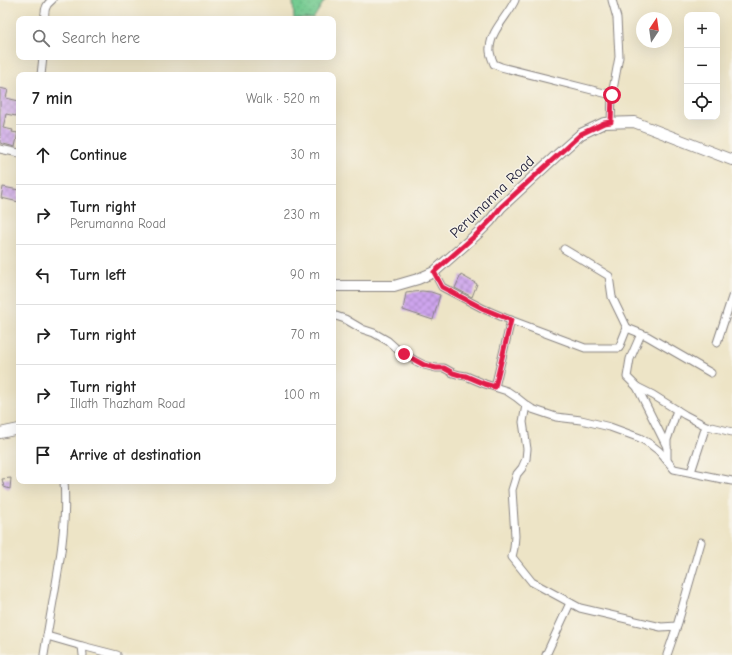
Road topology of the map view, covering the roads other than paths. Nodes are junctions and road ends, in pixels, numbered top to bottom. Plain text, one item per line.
1 (52, 0) edge
2 (515, 0) edge
3 (612, 0) edge
4 (45, 16) edge
5 (43, 60) edge
6 (41, 72) edge
7 (612, 95) junction
8 (611, 122) junction
9 (0, 149) edge
10 (16, 152) edge
11 (732, 160) edge
12 (564, 249) dead end
13 (434, 272) junction
14 (336, 286) edge
15 (732, 297) edge
16 (336, 316) edge
17 (511, 320) junction
18 (627, 328) junction
19 (641, 334) junction
20 (717, 342) dead end
21 (711, 373) dead end
22 (495, 387) junction
23 (637, 387) junction
24 (526, 405) junction
25 (677, 410) junction
26 (706, 426) junction
27 (16, 430) edge
28 (732, 432) edge
29 (0, 433) edge
30 (667, 447) junction
31 (667, 460) junction
32 (691, 472) junction
33 (732, 481) edge
34 (64, 484) edge
35 (701, 542) dead end
36 (570, 603) junction
37 (677, 626) junction
38 (47, 636) junction
39 (82, 646) junction
40 (44, 655) edge
41 (83, 655) edge
42 (117, 655) edge
43 (546, 655) edge
44 (667, 655) edge

1 - 4 street
2 - 7 street
3 - 7 street
5 - 6 street
7 - 8 street
8 - 11 main road, Perumanna Road
8 - 13 main road, Perumanna Road
9 - 10 street
12 - 18 street
13 - 14 main road, Perumanna Road
13 - 17 street
15 - 20 street
16 - 22 street
17 - 18 street
17 - 22 street
18 - 19 street
19 - 21 street
19 - 23 street
22 - 24 street
23 - 25 street
23 - 30 street
24 - 31 street
24 - 36 street
25 - 26 street
25 - 30 street
26 - 28 street
26 - 32 street
27 - 29 main road
30 - 31 street
31 - 32 street
32 - 33 street
34 - 38 street
35 - 37 street
36 - 37 street
36 - 43 street
37 - 44 street
38 - 39 street
38 - 40 street
39 - 41 street
39 - 42 street

